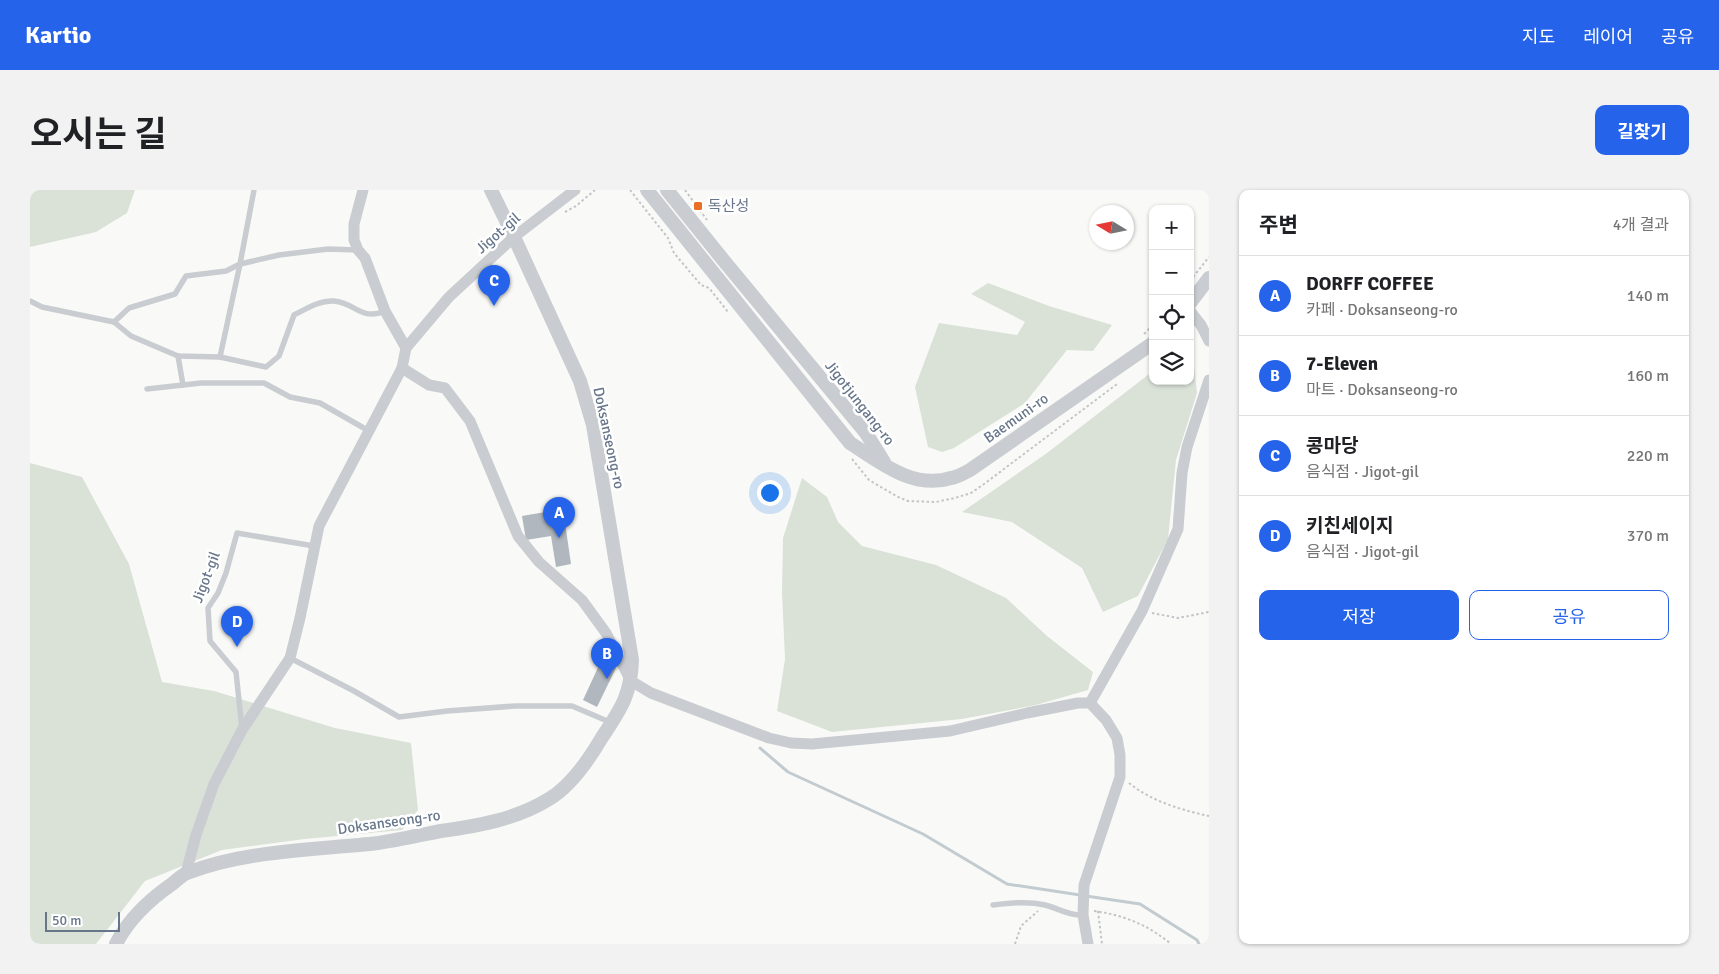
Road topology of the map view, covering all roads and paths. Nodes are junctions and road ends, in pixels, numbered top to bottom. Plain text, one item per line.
1 (254, 190) edge
2 (363, 190) edge
3 (491, 190) edge
4 (575, 190) edge
5 (630, 190) edge
6 (647, 190) edge
7 (667, 190) edge
8 (514, 237) junction
9 (358, 250) junction
10 (1209, 257) edge
11 (240, 264) junction
12 (1194, 276) edge
13 (1209, 278) edge
14 (1194, 298) edge
15 (30, 301) edge
16 (384, 311) junction
17 (728, 311) dead end
18 (1194, 316) edge
19 (114, 322) junction
20 (1148, 339) edge
21 (1209, 341) edge
22 (406, 348) junction
23 (178, 356) junction
24 (220, 358) junction
25 (402, 368) junction
26 (1122, 380) dead end
27 (1209, 380) edge
28 (183, 385) junction
29 (147, 389) dead end
30 (369, 431) junction
31 (850, 457) dead end
32 (887, 467) junction
33 (314, 546) junction
34 (1142, 611) junction
35 (1209, 612) edge
36 (290, 658) junction
37 (632, 680) junction
38 (1090, 703) junction
39 (612, 723) junction
40 (242, 730) junction
41 (1120, 777) junction
42 (1209, 816) edge
43 (186, 873) junction
44 (993, 905) dead end
45 (1044, 905) junction
46 (1083, 909) junction
47 (1098, 911) junction
48 (116, 944) edge
49 (1015, 944) edge
50 (1088, 944) edge
51 (1102, 944) edge
52 (1171, 944) edge

1 - 11 lane
2 - 9 street
3 - 8 street, Doksanseong-ro
4 - 8 street, Jigot-gil
5 - 17 path
6 - 32 street, Jigotjungang-ro
7 - 32 street, Jigotjungang-ro
8 - 22 street, Jigot-gil
8 - 37 street, Doksanseong-ro
9 - 11 lane
9 - 16 street
10 - 12 path
11 - 19 lane
11 - 24 lane
13 - 14 street
15 - 19 lane
16 - 22 street
16 - 24 lane
18 - 21 street
19 - 23 lane
20 - 32 street, Baemuni-ro
22 - 25 street, Jigot-gil
23 - 24 lane
23 - 28 lane
25 - 30 street, Jigot-gil
25 - 37 street
26 - 31 path
27 - 34 street
28 - 29 lane
28 - 30 lane
30 - 33 street, Jigot-gil
33 - 36 street, Jigot-gil
33 - 40 lane, Jigot-gil
34 - 35 path
34 - 38 street
36 - 39 lane
36 - 40 street, Jigot-gil
37 - 38 street
37 - 39 street, Doksanseong-ro
38 - 41 street
39 - 43 street, Doksanseong-ro
40 - 43 street, Jigot-gil
41 - 42 path
41 - 46 street
43 - 48 street, Doksanseong-ro
44 - 45 lane
45 - 46 lane
45 - 49 path
46 - 47 path
46 - 50 street
47 - 51 path
47 - 52 path

